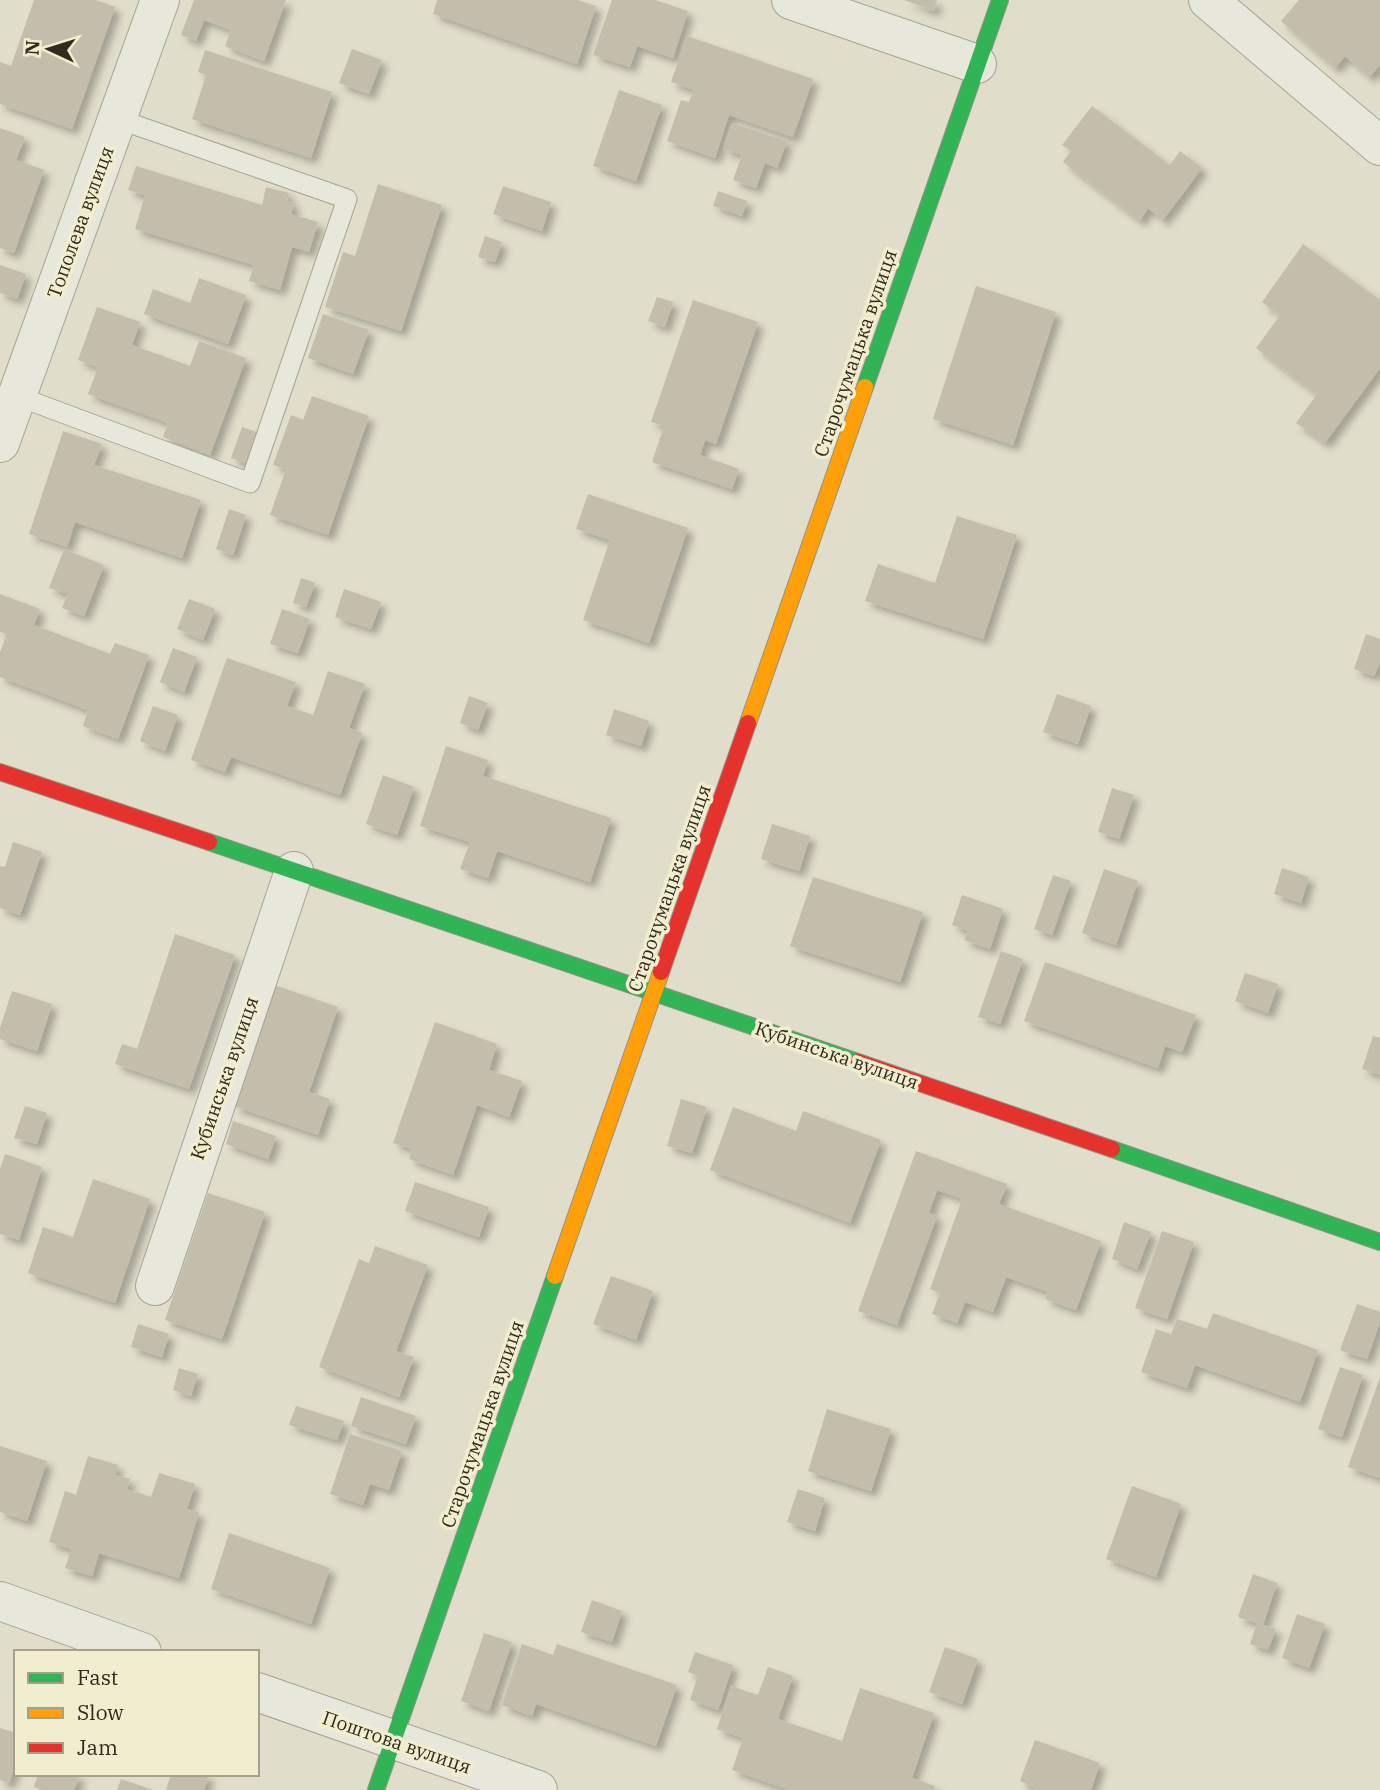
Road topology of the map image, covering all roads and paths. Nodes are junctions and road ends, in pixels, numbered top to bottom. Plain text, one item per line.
1 (160, 0) edge
2 (791, 0) edge
3 (1000, 0) edge
4 (1208, 0) edge
5 (978, 64) junction
6 (118, 119) junction
7 (1380, 146) edge
8 (17, 396) junction
9 (0, 443) edge
10 (0, 772) edge
11 (294, 871) junction
12 (656, 992) junction
13 (1380, 1242) edge
14 (155, 1286) dead end
15 (0, 1601) edge
16 (136, 1650) edge
17 (259, 1693) edge
18 (394, 1740) junction
19 (376, 1790) edge
20 (538, 1790) edge

1 - 6 street, Тополева вулиця
2 - 5 street
3 - 5 street, Старочумацька вулиця
4 - 7 street
5 - 12 street, Старочумацька вулиця
6 - 8 street, Тополева вулиця
6 - 8 lane
8 - 9 street, Тополева вулиця
10 - 11 street, Кубинська вулиця
11 - 12 street, Кубинська вулиця
11 - 14 street, Кубинська вулиця
12 - 13 street, Кубинська вулиця
12 - 18 street, Старочумацька вулиця
15 - 16 street
17 - 18 street, Поштова вулиця
18 - 19 street, Старочумацька вулиця
18 - 20 street, Поштова вулиця

